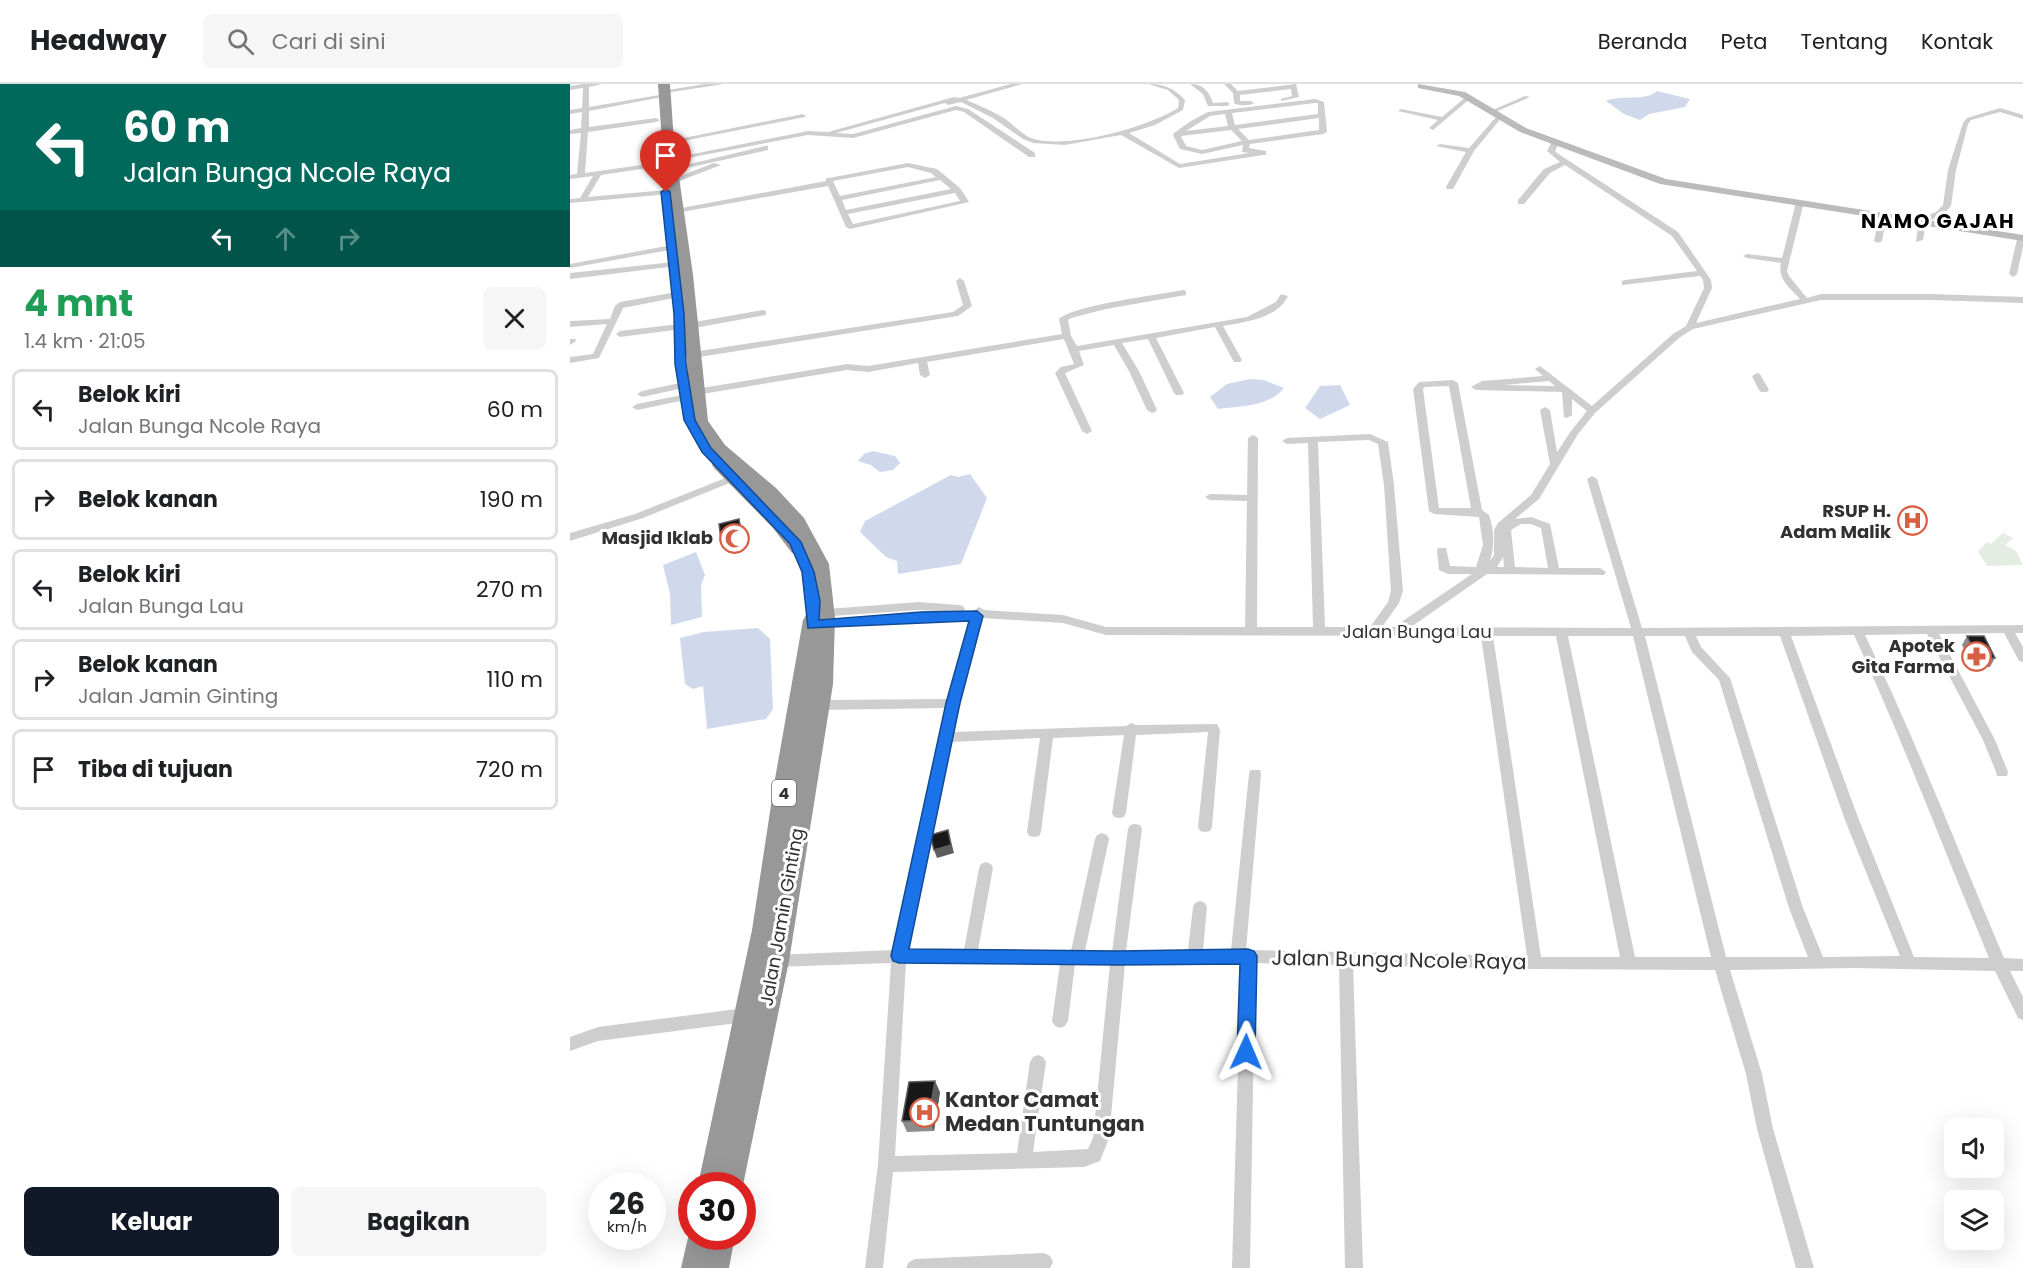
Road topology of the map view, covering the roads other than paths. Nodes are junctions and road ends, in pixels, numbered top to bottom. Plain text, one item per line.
1 (599, 84) edge
2 (721, 84) edge
3 (1007, 84) edge
4 (1019, 84) edge
5 (1151, 84) edge
6 (1227, 84) edge
7 (586, 85) edge
8 (1420, 85) edge
9 (1184, 86) edge
10 (1294, 86) edge
11 (570, 88) edge
12 (661, 90) edge
13 (1236, 93) junction
14 (1527, 97) dead end
15 (1470, 98) junction
16 (960, 100) junction
17 (1239, 107) junction
18 (587, 109) junction
19 (1226, 111) junction
20 (1401, 111) dead end
21 (570, 112) edge
22 (1495, 115) junction
23 (804, 116) dead end
24 (1321, 116) junction
25 (2023, 117) edge
26 (1442, 119) junction
27 (656, 120) junction
28 (1246, 126) junction
29 (1232, 127) junction
30 (1433, 128) dead end
31 (585, 130) junction
32 (570, 132) edge
33 (1122, 132) junction
34 (833, 134) junction
35 (1177, 135) junction
36 (1261, 141) junction
37 (668, 142) junction
38 (1247, 142) junction
39 (1555, 143) junction
40 (1440, 146) dead end
41 (1471, 150) junction
42 (1259, 151) junction
43 (1032, 155) dead end
44 (1564, 163) junction
45 (669, 173) junction
46 (597, 174) junction
47 (581, 176) junction
48 (570, 177) edge
49 (940, 178) junction
50 (830, 183) junction
51 (1450, 187) dead end
52 (957, 190) junction
53 (837, 199) junction
54 (582, 200) junction
55 (570, 201) edge
56 (1521, 202) dead end
57 (1800, 202) junction
58 (676, 211) junction
59 (843, 213) junction
60 (1883, 215) junction
61 (1922, 221) junction
62 (2022, 237) edge
63 (1918, 240) dead end
64 (1878, 241) dead end
65 (672, 247) junction
66 (1747, 256) dead end
67 (1786, 261) junction
68 (674, 264) junction
69 (570, 266) edge
70 (1702, 273) junction
71 (2013, 274) dead end
72 (570, 276) edge
73 (960, 281) dead end
74 (1625, 283) dead end
75 (1183, 293) dead end
76 (676, 295) junction
77 (1284, 296) dead end
78 (1804, 300) junction
79 (2023, 300) edge
80 (763, 313) dead end
81 (613, 321) junction
82 (570, 324) edge
83 (1218, 324) junction
84 (684, 327) junction
85 (1690, 327) junction
86 (798, 330) dead end
87 (620, 334) dead end
88 (1067, 336) junction
89 (1151, 336) junction
90 (1117, 342) junction
91 (1074, 349) junction
92 (689, 352) junction
93 (570, 360) edge
94 (922, 360) junction
95 (1237, 360) dead end
96 (1539, 369) dead end
97 (925, 375) dead end
98 (1757, 376) dead end
99 (1550, 378) junction
100 (1566, 390) junction
101 (1764, 390) dead end
102 (689, 391) junction
103 (1179, 393) dead end
104 (642, 394) dead end
105 (636, 406) dead end
106 (1152, 410) dead end
107 (1545, 410) dead end
108 (1592, 411) junction
109 (1567, 416) dead end
110 (1087, 431) dead end
111 (1253, 438) dead end
112 (1313, 439) junction
113 (1287, 441) dead end
114 (1554, 463) junction
115 (1592, 479) dead end
116 (735, 481) junction
117 (1210, 497) dead end
118 (1252, 498) junction
119 (1477, 512) junction
120 (570, 537) edge
121 (1442, 551) dead end
122 (1510, 570) junction
123 (1554, 570) junction
124 (1482, 572) junction
125 (1600, 572) dead end
126 (982, 613) junction
127 (819, 619) junction
128 (1930, 629) junction
129 (2007, 629) junction
130 (2023, 629) edge
131 (1857, 630) junction
132 (1251, 631) junction
133 (1486, 631) junction
134 (1319, 632) junction
135 (1373, 632) junction
136 (1396, 632) junction
137 (1561, 632) junction
138 (1638, 632) junction
139 (1689, 632) junction
140 (1784, 632) junction
141 (2023, 658) edge
142 (953, 703) junction
143 (818, 705) junction
144 (1131, 728) junction
145 (1047, 732) junction
146 (947, 737) junction
147 (2002, 771) dead end
148 (1255, 774) dead end
149 (1119, 813) dead end
150 (1204, 827) dead end
151 (1135, 830) dead end
152 (1034, 832) dead end
153 (1102, 839) dead end
154 (986, 868) dead end
155 (1200, 907) dead end
156 (899, 956) junction
157 (970, 956) junction
158 (1243, 956) junction
159 (1072, 957) junction
160 (1195, 957) junction
161 (1118, 958) junction
162 (1346, 958) junction
163 (766, 962) junction
164 (1534, 963) junction
165 (1629, 963) junction
166 (1720, 963) junction
167 (1818, 963) junction
168 (1910, 964) junction
169 (2023, 965) edge
170 (2000, 966) junction
171 (2023, 1013) edge
172 (746, 1015) junction
173 (1060, 1021) dead end
174 (570, 1044) edge
175 (1038, 1062) dead end
176 (1024, 1160) junction
177 (885, 1164) junction
178 (715, 1172) edge
179 (732, 1172) edge
180 (699, 1250) edge
181 (717, 1250) edge
182 (1044, 1262) dead end
183 (696, 1268) edge
184 (714, 1268) edge
185 (874, 1268) edge
186 (915, 1268) edge
187 (1240, 1268) edge
188 (1354, 1268) edge
189 (1805, 1268) edge

1 - 7 street
2 - 12 street
3 - 34 street
4 - 16 street
5 - 9 street
6 - 13 street
7 - 11 street
7 - 18 street
8 - 15 street
9 - 17 street
9 - 33 street
10 - 13 street
10 - 17 street
12 - 18 street
12 - 27 highway, Jalan Jamin Ginting / 4
12 - 37 highway, Jalan Jamin Ginting / 4
13 - 17 street
14 - 22 street
15 - 22 street
15 - 26 street
16 - 33 street
16 - 34 street
17 - 19 street
17 - 24 street
17 - 28 street
18 - 21 street
18 - 31 street
19 - 29 street
19 - 35 street
20 - 26 street
22 - 39 street
22 - 41 street
23 - 37 street
24 - 28 street
24 - 36 street
25 - 61 street
26 - 30 street
27 - 31 street
27 - 45 highway, Jalan Jamin Ginting / 4
28 - 29 street
28 - 36 street
29 - 35 street
29 - 38 street
31 - 32 street
31 - 47 street
33 - 42 street
34 - 43 street
34 - 45 street
34 - 45 street
35 - 38 street
36 - 38 street
36 - 42 street
37 - 45 highway, Jalan Jamin Ginting / 4
38 - 42 street
39 - 44 street
39 - 57 street
40 - 41 street
41 - 51 street
44 - 56 street
44 - 70 street
45 - 46 street
45 - 54 street
45 - 58 highway, Jalan Jamin Ginting / 4
45 - 65 highway, Jalan Jamin Ginting / 4
46 - 47 street
46 - 54 street
47 - 48 street
49 - 50 street
49 - 52 street
49 - 53 street
50 - 53 street
50 - 58 street
52 - 59 street
52 - 59 street
53 - 59 street
54 - 55 street
57 - 60 street
57 - 67 street
58 - 84 highway, Jalan Jamin Ginting / 4
60 - 61 street
60 - 64 street
61 - 62 street
61 - 63 street
62 - 71 street
65 - 68 highway, Jalan Jamin Ginting / 4
65 - 69 street
66 - 67 street
67 - 78 street
68 - 72 street
68 - 76 highway, Jalan Jamin Ginting / 4
70 - 74 street
70 - 85 street
73 - 92 street
75 - 88 street
76 - 81 street
76 - 84 highway, Jalan Jamin Ginting / 4
77 - 83 street
78 - 79 street
78 - 85 street
80 - 84 street
81 - 82 street
81 - 93 street
83 - 89 street
83 - 95 street
84 - 87 street
84 - 92 highway, Jalan Jamin Ginting / 4
85 - 108 street
86 - 92 street
88 - 91 street
88 - 94 street
89 - 90 street
89 - 103 street
90 - 91 street
90 - 106 street
91 - 110 street
92 - 102 highway, Jalan Jamin Ginting / 4
94 - 97 street
94 - 102 street
96 - 99 street
98 - 101 street
99 - 100 street
99 - 100 street
100 - 108 street
100 - 109 street
102 - 104 street
102 - 105 street
102 - 116 highway, Jalan Jamin Ginting / 4
102 - 127 highway, Jalan Jamin Ginting / 4
107 - 114 street
108 - 114 street
111 - 118 street
112 - 113 street
112 - 134 street
112 - 135 street
114 - 124 street
115 - 138 street
116 - 120 street
116 - 127 highway, Jalan Jamin Ginting / 4
117 - 118 street
118 - 132 street
119 - 119 street
119 - 124 street
121 - 124 street
122 - 123 street
122 - 123 street
122 - 124 street
123 - 125 street
124 - 136 street
126 - 127 street, Jalan Bunga Lau
126 - 132 street, Jalan Bunga Lau
126 - 142 street
127 - 143 highway, Jalan Jamin Ginting / 4
127 - 163 highway, Jalan Jamin Ginting / 4
128 - 129 street, Jalan Bunga Lau
128 - 131 street, Jalan Bunga Lau
128 - 147 street
129 - 130 street, Jalan Bunga Lau
129 - 141 street
131 - 140 street, Jalan Bunga Lau
131 - 170 street
132 - 134 street, Jalan Bunga Lau
133 - 136 street, Jalan Bunga Lau
133 - 137 street, Jalan Bunga Lau
133 - 164 street
134 - 135 street, Jalan Bunga Lau
135 - 136 street, Jalan Bunga Lau
137 - 138 street, Jalan Bunga Lau
137 - 165 street
138 - 139 street, Jalan Bunga Lau
138 - 166 street
139 - 140 street, Jalan Bunga Lau
139 - 167 street
140 - 168 street
142 - 143 street
142 - 146 street
143 - 163 highway, Jalan Jamin Ginting / 4
144 - 145 street
144 - 149 street
144 - 150 street
145 - 146 street
145 - 152 street
146 - 156 street
148 - 158 street
151 - 161 street
153 - 159 street
154 - 157 street
155 - 160 street
156 - 157 street, Jalan Bunga Ncole Raya
156 - 163 street, Jalan Bunga Ncole Raya
156 - 177 street
157 - 159 street, Jalan Bunga Ncole Raya
158 - 160 street, Jalan Bunga Ncole Raya
158 - 162 street, Jalan Bunga Ncole Raya
158 - 187 street
159 - 161 street, Jalan Bunga Ncole Raya
159 - 173 street
160 - 161 street, Jalan Bunga Ncole Raya
161 - 176 street
162 - 164 street, Jalan Bunga Ncole Raya
162 - 188 street
163 - 172 highway, Jalan Jamin Ginting / 4
163 - 179 highway, Jalan Jamin Ginting / 4
164 - 165 street, Jalan Bunga Ncole Raya
165 - 166 street, Jalan Bunga Ncole Raya
166 - 167 street, Jalan Bunga Ncole Raya
166 - 189 street
167 - 168 street, Jalan Bunga Ncole Raya
168 - 170 street, Jalan Bunga Ncole Raya
169 - 170 street, Jalan Bunga Ncole Raya
170 - 171 street
172 - 174 street
172 - 178 highway, Jalan Jamin Ginting / 4
175 - 176 street
176 - 177 street
177 - 185 street
180 - 183 highway
181 - 184 highway
182 - 186 street

